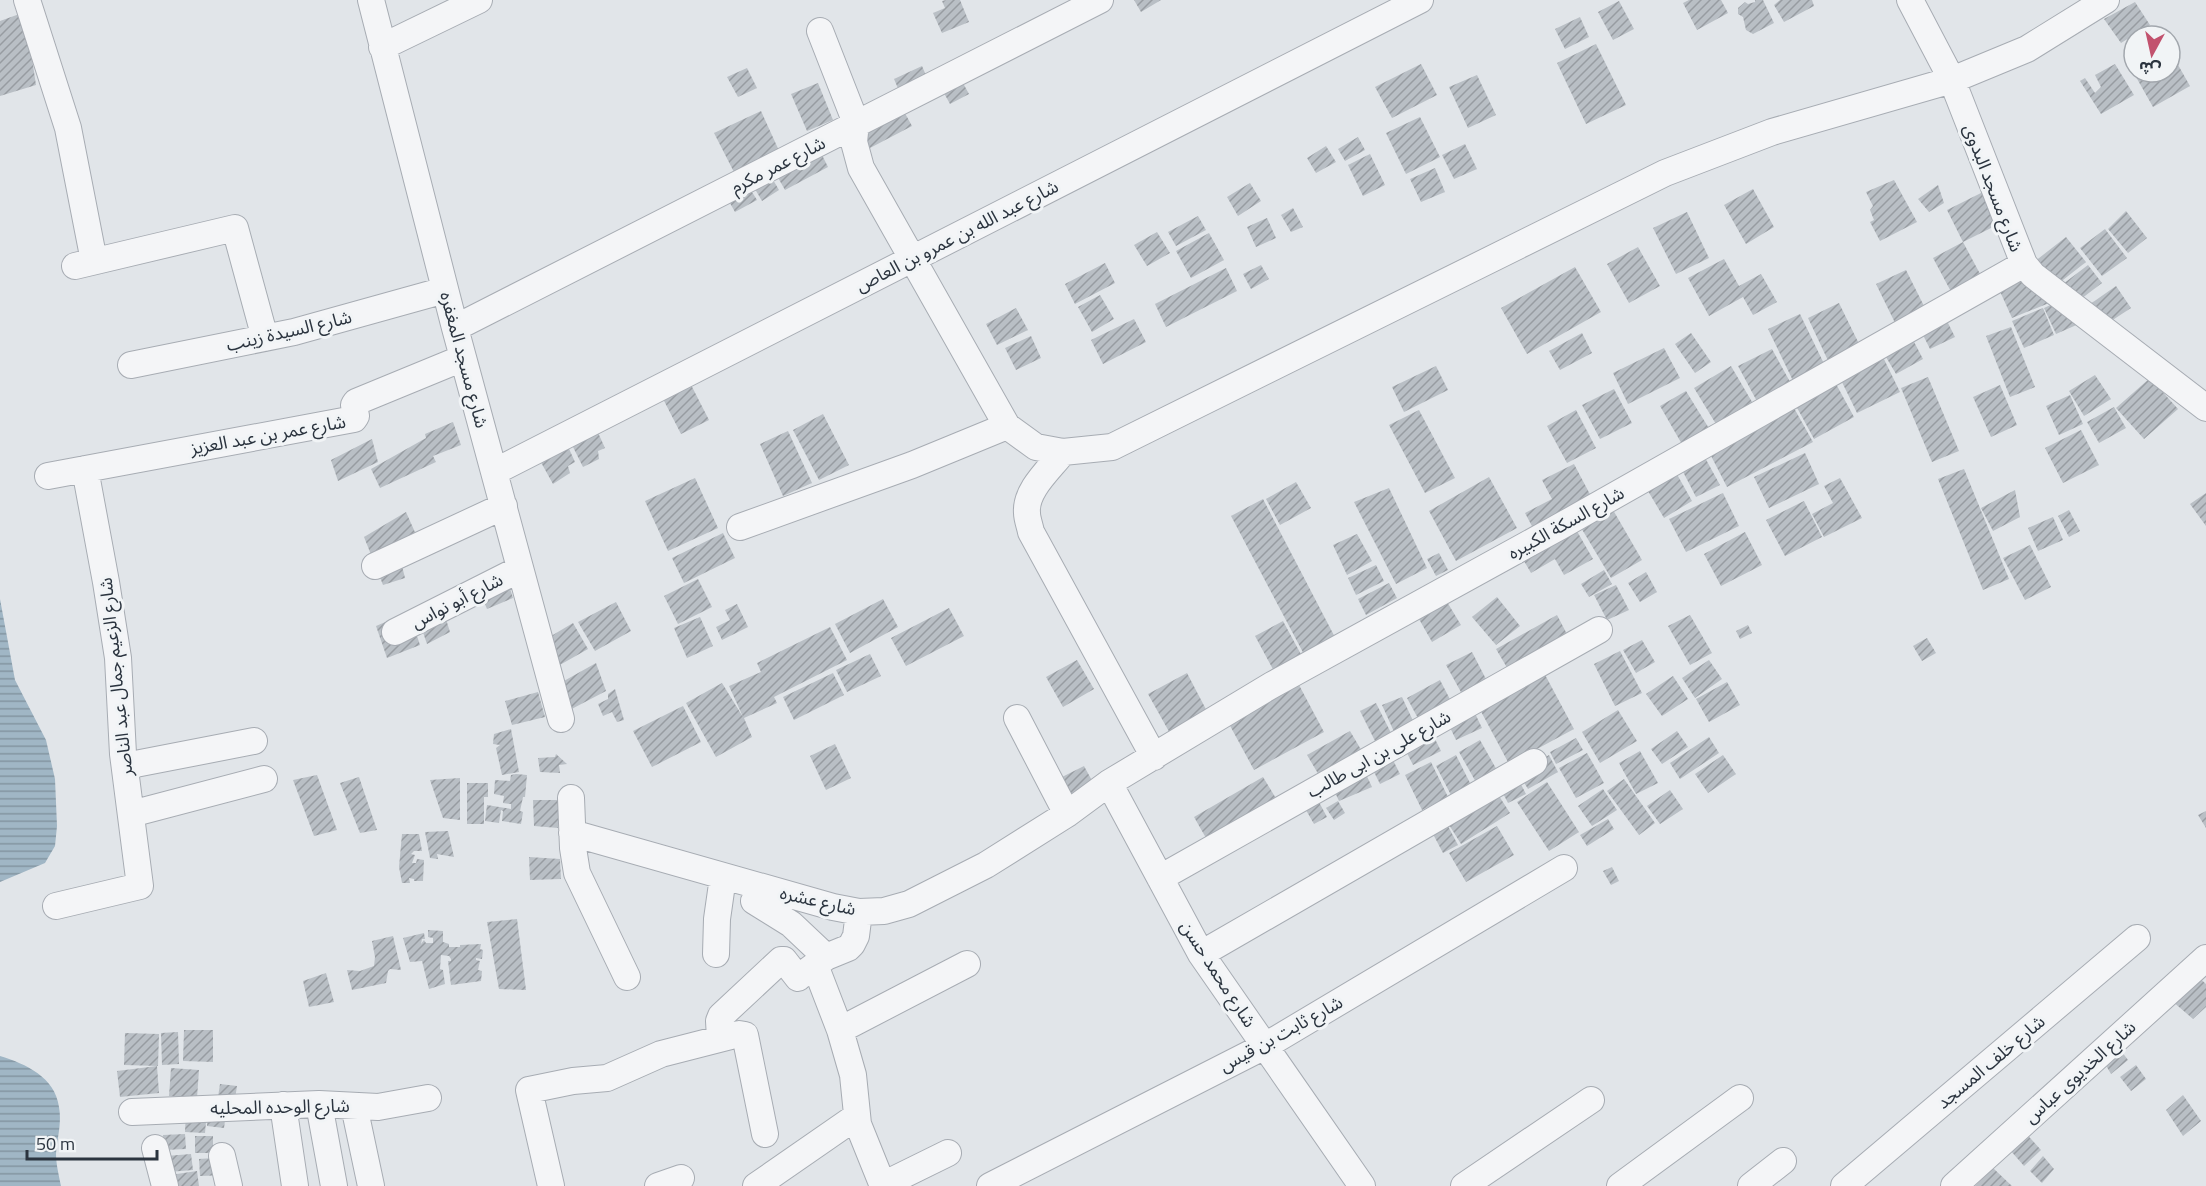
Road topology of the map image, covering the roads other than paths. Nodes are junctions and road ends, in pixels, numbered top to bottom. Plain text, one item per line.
1 (27, 0) edge
2 (371, 0) edge
3 (479, 0) edge
4 (1100, 0) edge
5 (1420, 0) edge
6 (1910, 0) edge
7 (2106, 0) edge
8 (820, 31) dead end
9 (382, 47) junction
10 (1952, 80) junction
11 (856, 123) junction
12 (911, 259) junction
13 (2024, 264) junction
14 (445, 290) junction
15 (455, 328) junction
16 (265, 338) junction
17 (463, 358) junction
18 (131, 364) dead end
19 (2206, 408) edge
20 (1007, 426) junction
21 (1063, 452) junction
22 (85, 469) junction
23 (494, 472) junction
24 (48, 476) dead end
25 (504, 506) junction
26 (740, 527) dead end
27 (375, 567) dead end
28 (520, 569) junction
29 (1599, 630) dead end
30 (394, 632) dead end
31 (1017, 718) dead end
32 (561, 719) dead end
33 (254, 741) dead end
34 (1154, 757) junction
35 (1534, 762) dead end
36 (125, 766) junction
37 (264, 779) dead end
38 (1110, 783) junction
39 (570, 798) dead end
40 (131, 814) junction
41 (1067, 814) junction
42 (572, 833) junction
43 (1564, 868) dead end
44 (723, 877) junction
45 (1160, 878) junction
46 (754, 901) dead end
47 (56, 906) dead end
48 (859, 912) junction
49 (2137, 938) dead end
50 (716, 954) dead end
51 (1201, 954) junction
52 (2206, 958) edge
53 (968, 964) dead end
54 (807, 971) junction
55 (627, 977) dead end
56 (840, 1030) junction
57 (720, 1038) junction
58 (1265, 1046) junction
59 (428, 1098) dead end
60 (1740, 1098) dead end
61 (1591, 1100) dead end
62 (319, 1104) junction
63 (283, 1105) junction
64 (354, 1106) junction
65 (132, 1112) dead end
66 (857, 1116) junction
67 (765, 1134) dead end
68 (155, 1148) dead end
69 (948, 1154) dead end
70 (222, 1156) dead end
71 (1783, 1161) dead end
72 (165, 1186) edge
73 (229, 1186) edge
74 (295, 1186) edge
75 (334, 1186) edge
76 (371, 1186) edge
77 (551, 1186) edge
78 (756, 1186) edge
79 (883, 1186) edge
80 (990, 1186) edge
81 (1362, 1186) edge
82 (1464, 1186) edge
83 (1620, 1186) edge
84 (1751, 1186) edge
85 (1844, 1186) edge
86 (1954, 1186) edge

1 - 16 street
2 - 9 street, شارع مسجد المغفره
3 - 9 street
4 - 11 street, شارع عمر مكرم
5 - 12 street, شارع عبد الله بن عمرو بن العاص
6 - 10 street, شارع مسجد البدوى
7 - 10 street
8 - 11 street
9 - 14 street, شارع مسجد المغفره
10 - 13 street, شارع مسجد البدوى
10 - 21 street
11 - 12 street
11 - 15 street, شارع عمر مكرم
12 - 20 street
12 - 23 street, شارع عبد الله بن عمرو بن العاص
13 - 19 street, شارع مسجد البدوى
13 - 34 street, شارع السكة الكبيره
14 - 15 street, شارع مسجد المغفره
14 - 16 street, شارع السيدة زينب
15 - 17 street, شارع مسجد المغفره
16 - 18 street, شارع السيدة زينب
17 - 22 street, شارع عمر بن عبد العزيز
17 - 23 street, شارع مسجد المغفره
20 - 21 street
20 - 26 street
21 - 34 street
22 - 24 street, شارع عمر بن عبد العزيز
22 - 36 street, شارع الزعيم جمال عبد الناصر
23 - 25 street, شارع مسجد المغفره
25 - 27 street
25 - 28 street, شارع مسجد المغفره
28 - 30 street, شارع أبو نواس
28 - 32 street, شارع مسجد المغفره
29 - 45 street, شارع على بن ابى طالب
31 - 41 street
33 - 36 street
34 - 38 street, شارع السكة الكبيره
35 - 51 street
36 - 40 street, شارع الزعيم جمال عبد الناصر
37 - 40 street
38 - 41 street, شارع عشره
38 - 45 street, شارع محمد حسن
39 - 42 street
40 - 47 street, شارع الزعيم جمال عبد الناصر
41 - 48 street, شارع عشره
42 - 44 street, شارع عشره
42 - 55 street
43 - 58 street, شارع ثابت بن قيس
44 - 48 street, شارع عشره
44 - 50 street
45 - 51 street, شارع محمد حسن
46 - 54 street
48 - 54 street
49 - 85 street, شارع خلف المسجد
51 - 58 street, شارع محمد حسن
52 - 86 street, شارع الخديوى عباس
53 - 56 street
54 - 56 street
54 - 57 street
56 - 66 street
57 - 67 street
57 - 77 street
58 - 80 street, شارع ثابت بن قيس
58 - 81 street, شارع محمد حسن
59 - 64 street, شارع الوحده المحليه
60 - 83 street
61 - 82 street
62 - 63 street, شارع الوحده المحليه
62 - 64 street, شارع الوحده المحليه
62 - 75 street
63 - 65 street, شارع الوحده المحليه
63 - 74 street
64 - 76 street
66 - 78 street
66 - 79 street
68 - 72 street
69 - 79 street
70 - 73 street
71 - 84 street

